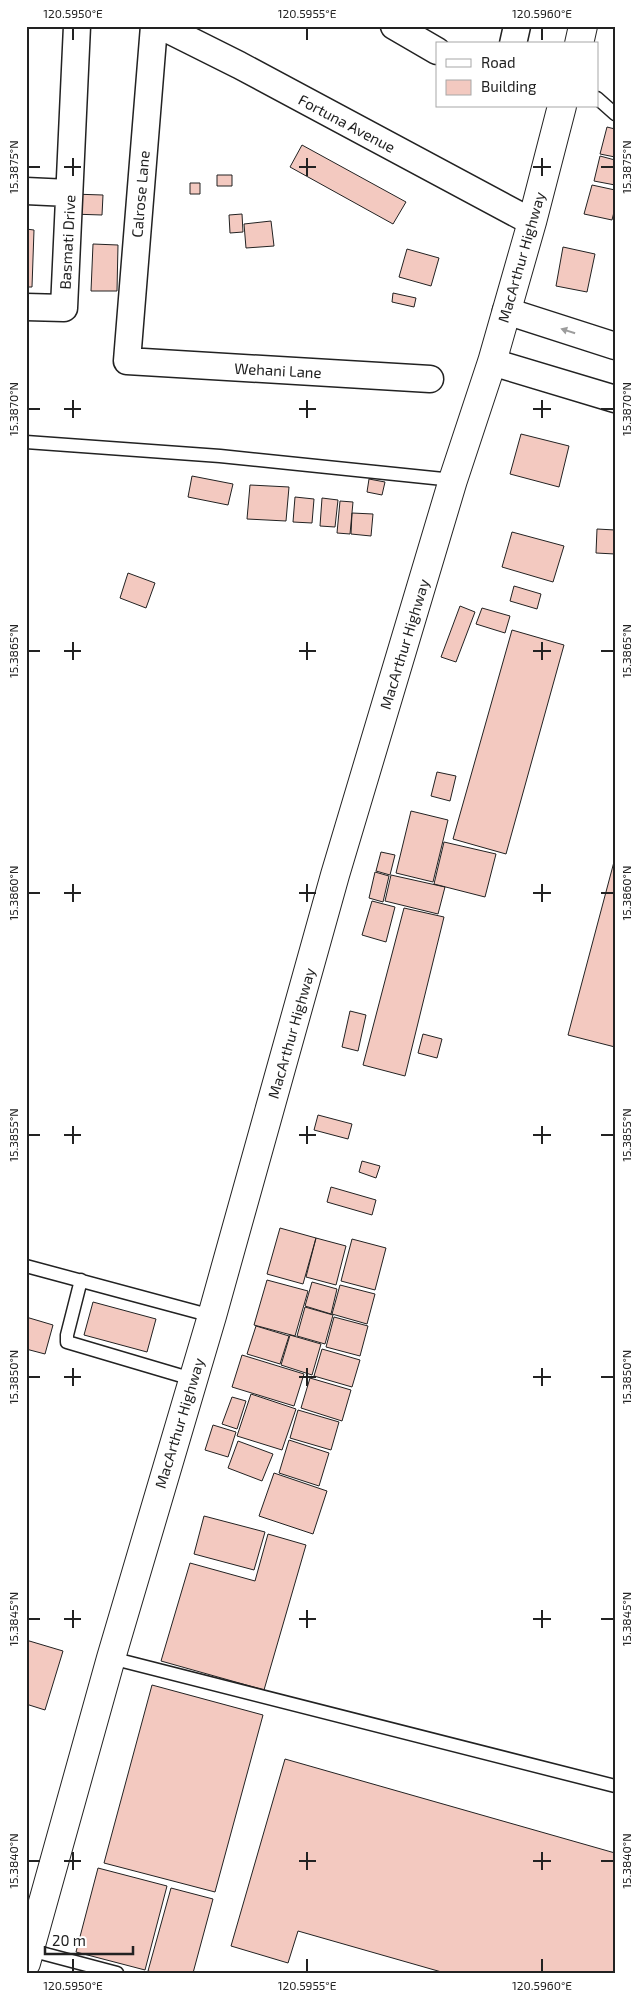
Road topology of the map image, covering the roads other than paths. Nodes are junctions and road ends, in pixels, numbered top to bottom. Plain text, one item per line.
1 (77, 26) edge
2 (154, 26) edge
3 (160, 26) edge
4 (394, 26) edge
5 (517, 26) edge
6 (583, 26) edge
7 (513, 42) edge
8 (579, 42) edge
9 (436, 50) edge
10 (598, 99) edge
11 (561, 108) edge
12 (615, 114) edge
13 (26, 190) edge
14 (69, 193) junction
15 (532, 222) junction
16 (26, 307) edge
17 (506, 311) junction
18 (615, 346) edge
19 (127, 361) joint
20 (492, 362) junction
21 (430, 379) dead end
22 (615, 398) edge
23 (26, 442) edge
24 (453, 480) junction
25 (26, 1266) edge
26 (81, 1280) junction
27 (212, 1316) junction
28 (192, 1379) junction
29 (111, 1658) junction
30 (615, 1786) edge
31 (28, 1956) edge
32 (116, 1973) edge

1 - 14 street, Basmati Drive
2 - 19 street, Calrose Lane
3 - 15 street, Fortuna Avenue
4 - 9 street
5 - 7 street
6 - 8 highway
10 - 12 lane
11 - 15 highway, MacArthur Highway
13 - 14 street
14 - 16 street, Basmati Drive
15 - 17 highway, MacArthur Highway
18 -> 17 street
17 - 20 highway, MacArthur Highway
19 - 21 street, Wehani Lane
20 - 22 street
20 - 24 highway, MacArthur Highway
23 - 24 lane
24 - 27 highway, MacArthur Highway
25 - 26 lane
26 - 27 lane
26 - 28 lane
27 - 28 highway, MacArthur Highway
28 - 29 highway, MacArthur Highway
29 - 30 lane
29 - 31 highway, MacArthur Highway
31 - 32 lane

